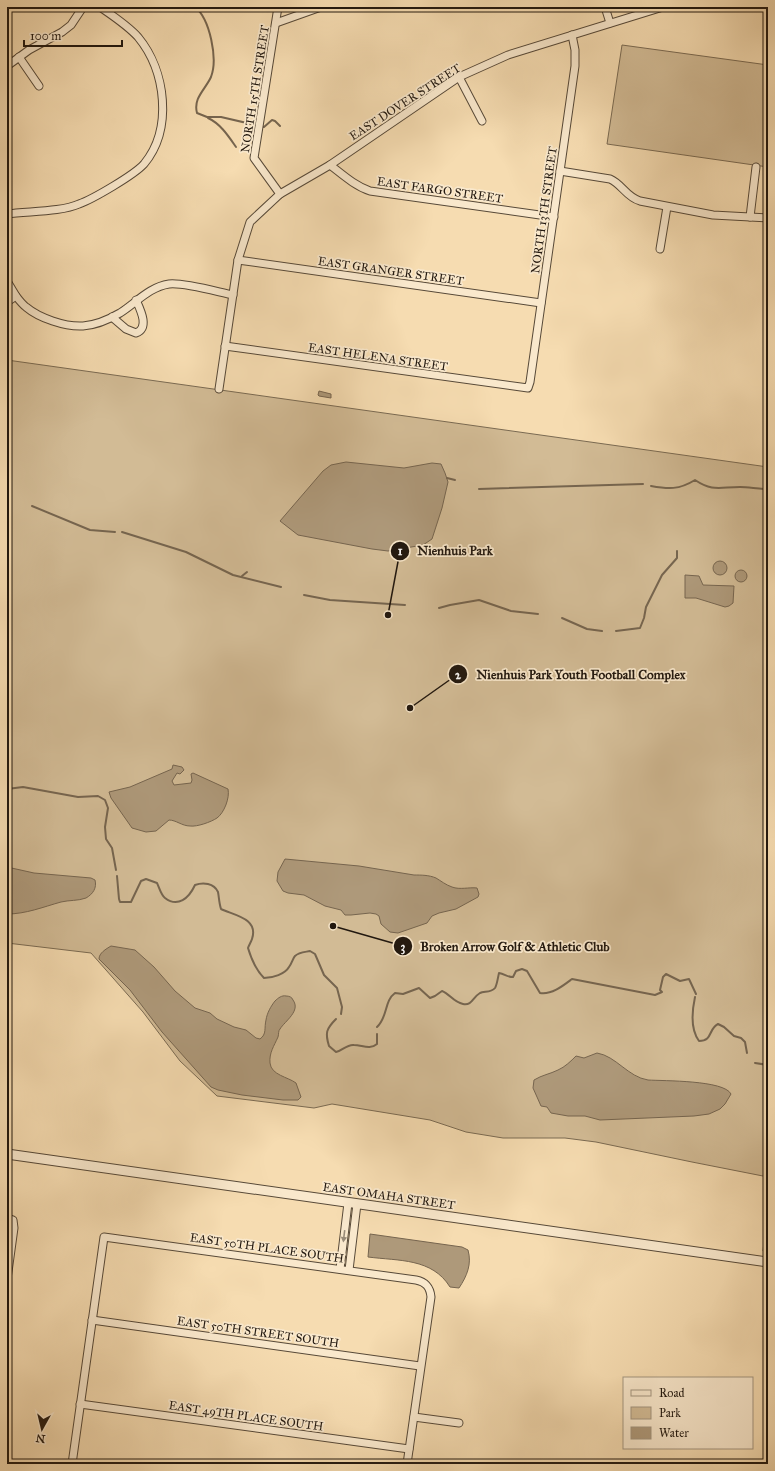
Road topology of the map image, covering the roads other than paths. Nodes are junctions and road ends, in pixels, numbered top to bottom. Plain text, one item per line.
1 (83, 7) edge
2 (100, 7) edge
3 (278, 7) edge
4 (321, 7) edge
5 (605, 7) edge
6 (663, 7) edge
7 (276, 23) junction
8 (610, 23) junction
9 (572, 35) junction
10 (19, 57) junction
11 (7, 66) edge
12 (459, 77) junction
13 (39, 86) dead end
14 (482, 121) dead end
15 (330, 165) junction
16 (756, 166) dead end
17 (560, 171) junction
18 (280, 194) junction
19 (667, 206) junction
20 (7, 214) edge
21 (554, 217) junction
22 (750, 217) junction
23 (768, 218) edge
24 (660, 248) dead end
25 (238, 260) junction
26 (7, 281) edge
27 (233, 295) junction
28 (16, 296) junction
29 (136, 300) junction
30 (7, 302) edge
31 (541, 303) junction
32 (112, 317) junction
33 (226, 346) junction
34 (528, 388) joint
35 (219, 389) dead end
36 (7, 1154) edge
37 (353, 1203) junction
38 (10, 1219) edge
39 (768, 1262) edge
40 (340, 1269) junction
41 (349, 1270) junction
42 (7, 1279) edge
43 (92, 1320) junction
44 (420, 1366) junction
45 (80, 1404) junction
46 (414, 1416) junction
47 (458, 1423) dead end
48 (409, 1449) junction
49 (72, 1464) edge
50 (407, 1464) edge

1 - 10 street
2 - 20 street
3 - 7 street, NORTH 15TH STREET
4 - 7 street
5 - 8 street
6 - 8 street, EAST DOVER STREET
7 - 18 street, NORTH 15TH STREET
8 - 9 street, EAST DOVER STREET
9 - 12 street, EAST DOVER STREET
9 - 17 street, NORTH 13TH STREET
10 - 11 street
10 - 13 street
12 - 14 street
12 - 15 street, EAST DOVER STREET
15 - 18 street, EAST DOVER STREET
15 - 21 street, EAST FARGO STREET
16 - 22 street
17 - 19 street
17 - 21 street, NORTH 13TH STREET
18 - 25 street
19 - 22 street
19 - 24 street
21 - 31 street, NORTH 13TH STREET
22 - 23 street
25 - 27 street
25 - 31 street, EAST GRANGER STREET
26 - 28 street
27 - 29 street
27 - 33 street
28 - 30 street
28 - 32 street
29 - 32 street
29 - 32 street
31 - 34 street, NORTH 13TH STREET
33 - 34 street, EAST HELENA STREET
33 - 35 street
36 - 37 street, EAST OMAHA STREET
37 - 39 street, EAST OMAHA STREET
37 -> 40 street
37 - 41 street
38 - 42 street
40 - 41 street, EAST 50TH PLACE SOUTH
40 - 43 street, EAST 50TH PLACE SOUTH
41 - 44 street, EAST 50TH PLACE SOUTH
43 - 44 street, EAST 50TH STREET SOUTH
43 - 45 street
44 - 46 street
45 - 48 street, EAST 49TH PLACE SOUTH
45 - 49 street
46 - 47 street
46 - 48 street
48 - 50 street

